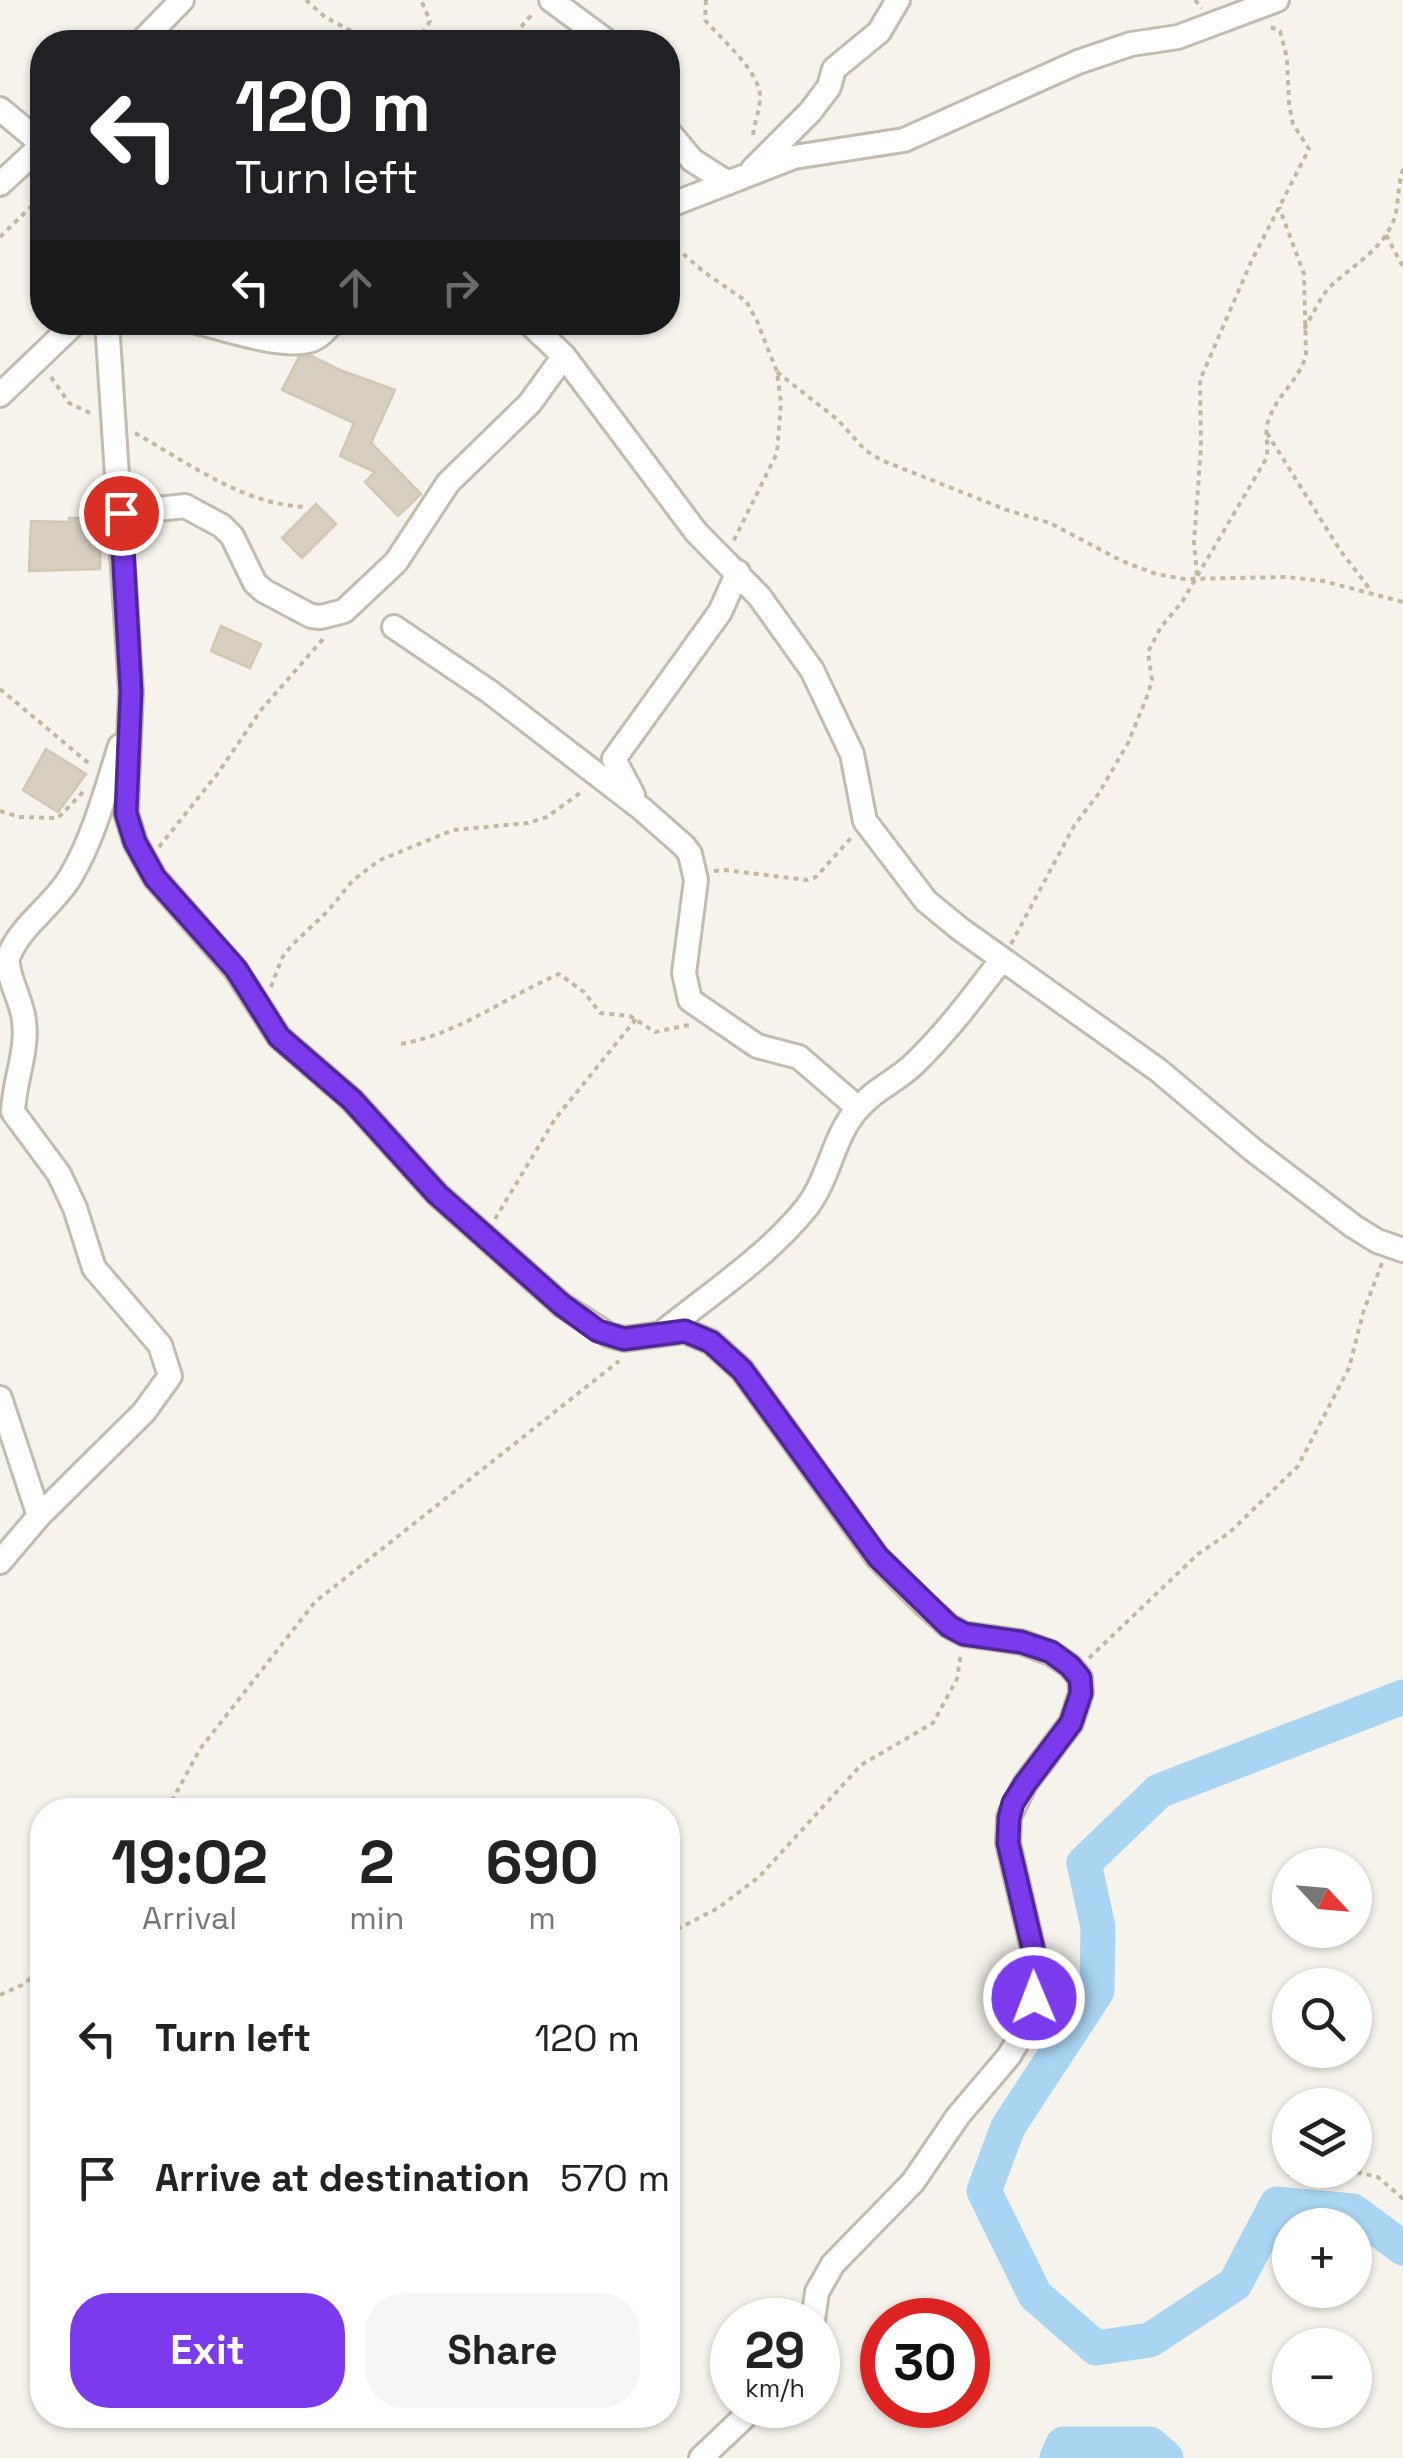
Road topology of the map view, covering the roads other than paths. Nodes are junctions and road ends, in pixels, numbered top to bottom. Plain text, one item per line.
1 (182, 0) edge
2 (898, 0) edge
3 (545, 2) edge
4 (1270, 3) edge
5 (153, 30) edge
6 (589, 30) edge
7 (0, 109) edge
8 (30, 135) edge
9 (680, 145) edge
10 (30, 156) edge
11 (743, 175) junction
12 (0, 184) edge
13 (680, 201) edge
14 (63, 335) edge
15 (108, 335) edge
16 (248, 335) edge
17 (320, 335) edge
18 (542, 335) edge
19 (564, 356) junction
20 (0, 395) edge
21 (121, 513) junction
22 (731, 566) junction
23 (394, 627) dead end
24 (128, 724) junction
25 (642, 809) junction
26 (1002, 959) junction
27 (858, 1108) junction
28 (1395, 1247) edge
29 (663, 1332) junction
30 (0, 1398) edge
31 (39, 1516) junction
32 (0, 1562) edge
33 (818, 2298) edge
34 (732, 2428) edge
35 (701, 2458) edge

1 - 5 street
2 - 11 street
3 - 6 street
4 - 11 street
7 - 8 street
9 - 11 street
10 - 12 street
11 - 13 street
14 - 20 street
15 - 21 street
16 - 17 street
18 - 19 street
19 - 21 street
19 - 22 street
21 - 24 street
22 - 25 street
22 - 26 street
23 - 25 street
24 - 29 street
24 - 31 street
25 - 27 street
26 - 27 street
26 - 28 street
27 - 29 street
29 - 33 street
30 - 31 street
31 - 32 street
34 - 35 street

